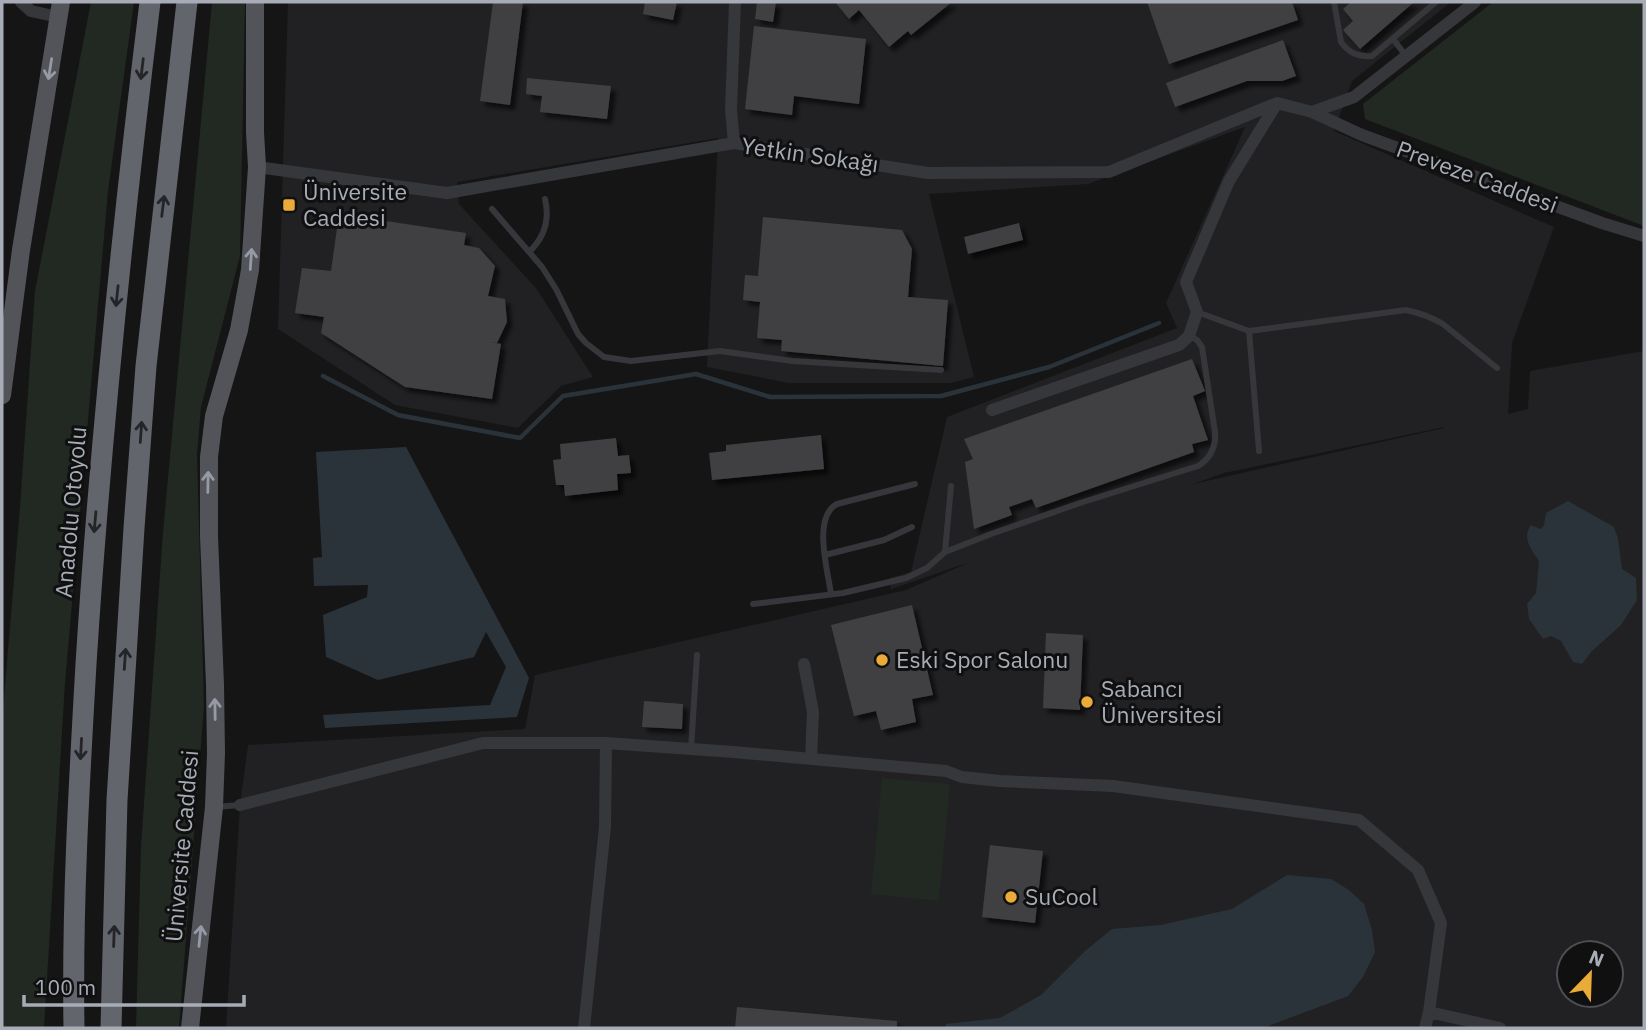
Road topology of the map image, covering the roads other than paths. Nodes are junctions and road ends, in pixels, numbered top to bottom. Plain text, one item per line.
1 (21, 2) edge
2 (150, 2) edge
3 (187, 2) edge
4 (255, 2) edge
5 (735, 2) edge
6 (1334, 2) edge
7 (1436, 2) edge
8 (1475, 2) edge
9 (60, 9) edge
10 (1392, 39) junction
11 (1406, 56) junction
12 (1277, 103) junction
13 (1312, 112) junction
14 (734, 143) junction
15 (257, 167) junction
16 (545, 200) dead end
17 (492, 209) dead end
18 (1644, 236) edge
19 (529, 252) junction
20 (1197, 312) junction
21 (1249, 331) junction
22 (1189, 336) junction
23 (1497, 368) dead end
24 (941, 370) dead end
25 (2, 395) edge
26 (992, 410) dead end
27 (1259, 451) dead end
28 (915, 484) dead end
29 (951, 486) dead end
30 (912, 527) dead end
31 (945, 552) junction
32 (825, 555) junction
33 (831, 594) junction
34 (753, 604) dead end
35 (697, 655) dead end
36 (804, 664) dead end
37 (606, 743) junction
38 (691, 749) junction
39 (811, 759) junction
40 (240, 805) joint
41 (214, 807) junction
42 (1429, 1012) junction
43 (74, 1028) edge
44 (111, 1028) edge
45 (190, 1028) edge
46 (584, 1028) edge
47 (1425, 1028) edge
48 (1500, 1028) edge

1 - 9 street
2 -> 43 highway, Anadolu Otoyolu
44 -> 3 highway
4 - 15 main road, Üniversite Caddesi
5 - 14 street
6 - 10 lane
7 - 10 lane
8 - 11 street
9 -> 25 main road
10 - 11 lane
11 - 13 street
12 - 13 street
12 - 14 street, Yetkin Sokağı
12 - 20 street
13 - 18 street, Preveze Caddesi
14 - 15 street, Yetkin Sokağı
41 -> 15 main road, Üniversite Caddesi
16 - 19 lane
17 - 19 lane
19 - 24 lane
20 - 21 lane
20 - 22 street
21 - 23 lane
21 - 27 lane
22 - 26 street
22 - 31 lane
28 - 32 lane
29 - 31 lane
30 - 32 lane
31 - 33 lane
32 - 33 lane
33 - 34 lane
35 - 38 lane
36 - 39 street
37 - 38 street
37 - 40 street
37 - 46 street
38 - 39 street
39 - 42 street
40 - 41 lane
45 -> 41 main road, Üniversite Caddesi
42 - 47 street
42 - 48 street

